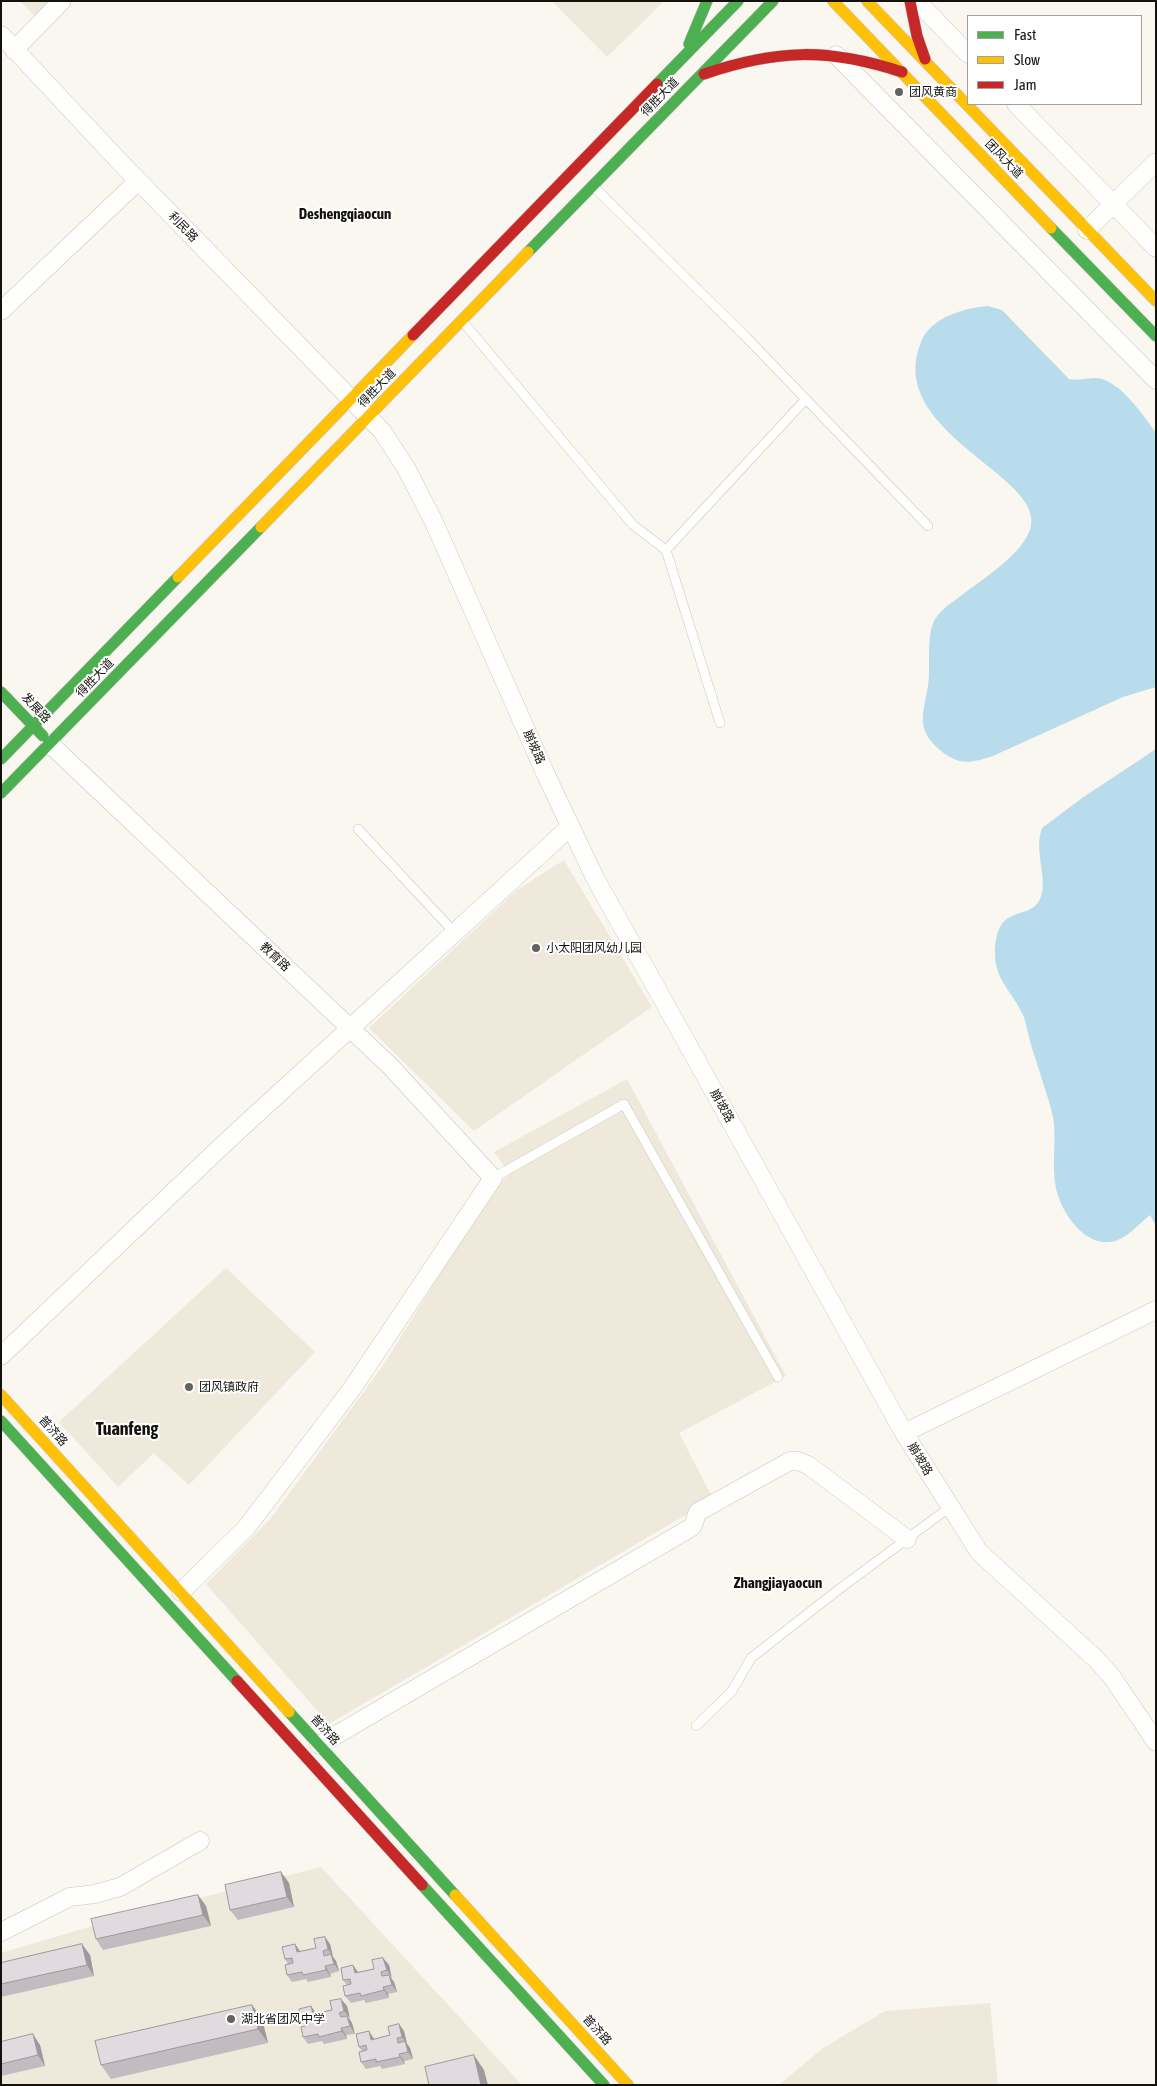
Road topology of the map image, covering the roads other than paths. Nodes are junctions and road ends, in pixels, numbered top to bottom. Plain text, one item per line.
1 (62, 1) edge
2 (707, 1) edge
3 (738, 1) edge
4 (773, 1) edge
5 (833, 1) edge
6 (867, 1) edge
7 (910, 1) edge
8 (917, 1) edge
9 (1, 35) edge
10 (14, 50) junction
11 (967, 53) edge
12 (836, 55) junction
13 (682, 58) junction
14 (926, 62) junction
15 (902, 72) junction
16 (700, 75) junction
17 (967, 105) edge
18 (967, 105) edge
19 (1017, 105) edge
20 (1156, 162) edge
21 (138, 181) junction
22 (592, 186) junction
23 (1113, 204) junction
24 (1087, 230) junction
25 (1156, 248) edge
26 (1156, 301) edge
27 (1, 311) edge
28 (461, 321) junction
29 (1156, 336) edge
30 (1156, 380) edge
31 (351, 399) junction
32 (806, 399) junction
33 (368, 417) junction
34 (928, 526) dead end
35 (666, 550) junction
36 (1, 692) edge
37 (720, 723) dead end
38 (33, 726) junction
39 (50, 744) junction
40 (1, 758) edge
41 (1, 793) edge
42 (570, 827) junction
43 (358, 829) dead end
44 (454, 932) junction
45 (350, 1028) junction
46 (493, 1178) junction
47 (1156, 1310) edge
48 (1, 1356) edge
49 (778, 1377) dead end
50 (1, 1395) edge
51 (1, 1421) edge
52 (904, 1432) junction
53 (950, 1507) junction
54 (906, 1539) junction
55 (181, 1592) junction
56 (696, 1726) dead end
57 (1156, 1742) edge
58 (320, 1745) junction
59 (200, 1841) dead end
60 (1, 1932) edge
61 (604, 2085) edge
62 (628, 2085) edge

1 - 10 street
2 - 13 main road
3 - 13 main road, 得胜大道
4 - 16 main road, 得胜大道
5 - 15 main road, 团风大道
6 - 14 main road, 团风大道
7 - 14 main road
8 - 11 street
9 - 10 street, 利民路
10 - 21 street, 利民路
12 - 15 main road
12 - 16 main road
12 - 30 street
13 - 31 main road, 得胜大道
14 - 18 main road, 团风大道
15 - 29 main road, 团风大道
16 - 22 main road, 得胜大道
17 - 24 main road, 团风大道
19 - 23 street
20 - 23 street
21 - 27 street
21 - 31 street, 利民路
22 - 28 main road, 得胜大道
22 - 32 lane
23 - 24 street
23 - 25 street
24 - 26 main road, 团风大道
28 - 33 main road, 得胜大道
28 - 35 lane
31 - 33 street, 利民路
31 - 38 main road, 得胜大道
32 - 34 lane
32 - 35 lane
33 - 39 main road, 得胜大道
33 - 42 street, 崩坡路
35 - 37 lane
36 - 38 main road, 发展路
38 - 39 main road, 发展路
38 - 40 main road, 得胜大道
39 - 41 main road, 得胜大道
39 - 45 street, 教育路
42 - 44 street
42 - 52 street, 崩坡路
43 - 44 lane
44 - 45 street
45 - 46 street, 教育路
45 - 48 street
46 - 49 lane
46 - 55 street
47 - 52 street
50 - 55 main road, 普济路
51 - 61 main road
52 - 53 street, 崩坡路
53 - 54 lane
53 - 57 street, 崩坡路
54 - 56 lane
54 - 58 street
55 - 58 main road, 普济路
58 - 62 main road, 普济路
59 - 60 street

